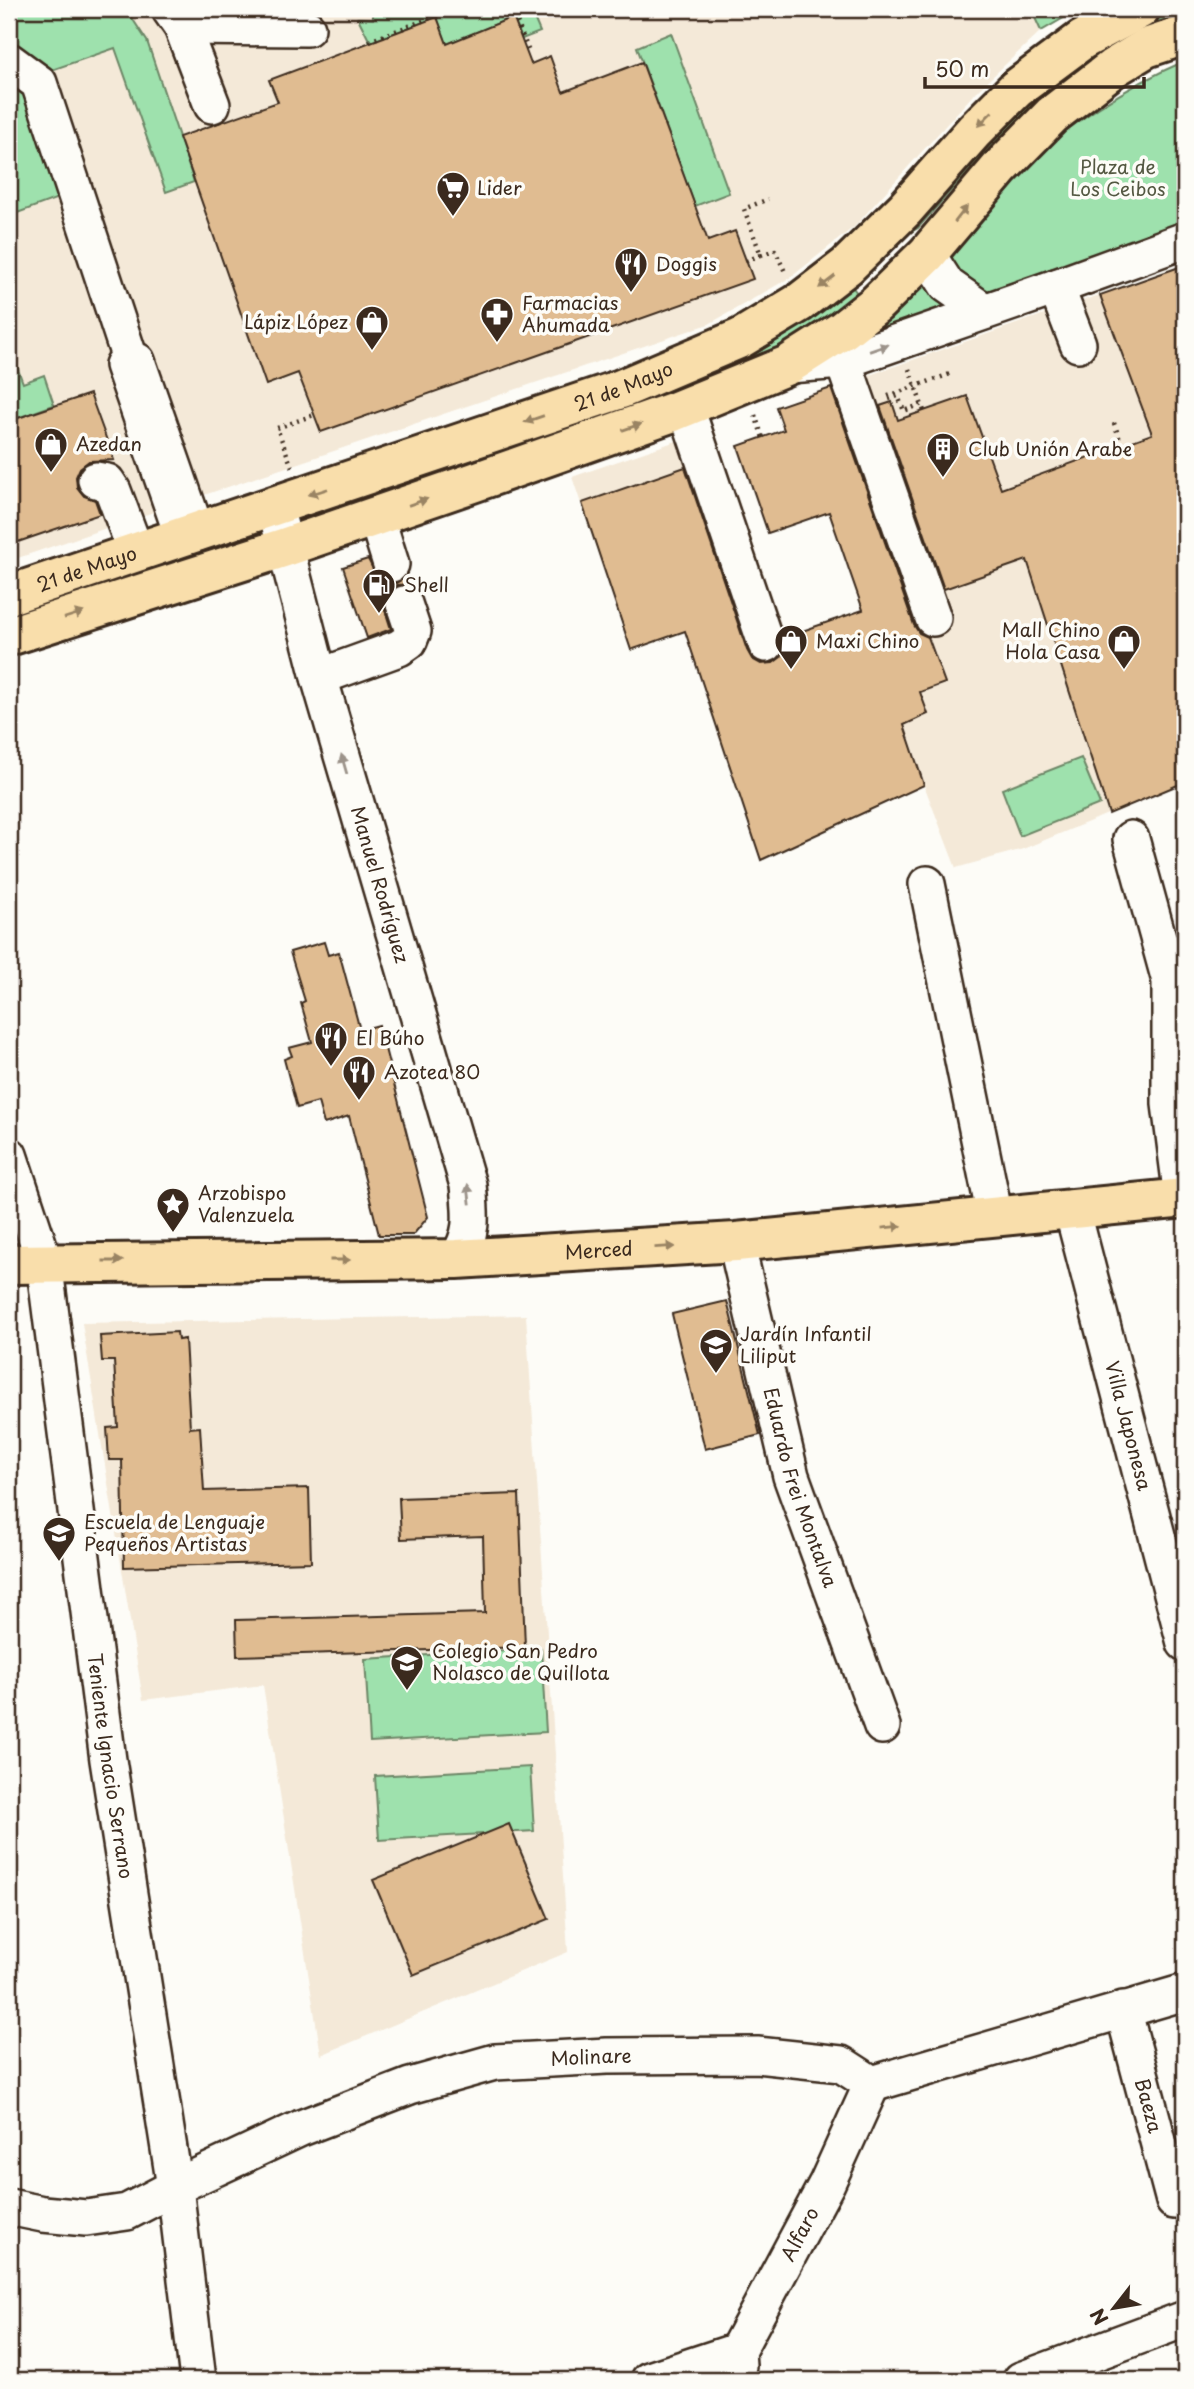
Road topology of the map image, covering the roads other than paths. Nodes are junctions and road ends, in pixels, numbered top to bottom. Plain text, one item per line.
1 (1140, 9) edge
2 (175, 18) edge
3 (307, 28) dead end
4 (1185, 35) edge
5 (9, 61) edge
6 (212, 105) dead end
7 (1185, 240) edge
8 (927, 254) junction
9 (1056, 287) junction
10 (984, 311) junction
11 (1078, 344) dead end
12 (843, 361) junction
13 (788, 365) junction
14 (686, 408) junction
15 (96, 480) dead end
16 (289, 502) junction
17 (376, 516) junction
18 (190, 535) junction
19 (283, 548) junction
20 (136, 552) junction
21 (391, 564) dead end
22 (9, 595) edge
23 (404, 604) dead end
24 (933, 618) dead end
25 (9, 636) edge
26 (766, 644) dead end
27 (318, 677) junction
28 (1131, 839) dead end
29 (927, 884) dead end
30 (9, 1155) edge
31 (1184, 1198) edge
32 (1072, 1209) junction
33 (995, 1217) junction
34 (736, 1242) junction
35 (457, 1259) junction
36 (27, 1263) edge
37 (1185, 1643) edge
38 (882, 1726) dead end
39 (1185, 1992) edge
40 (1123, 2010) junction
41 (872, 2084) junction
42 (175, 2186) junction
43 (1174, 2201) dead end
44 (9, 2207) edge
45 (1185, 2319) edge
46 (734, 2370) edge
47 (198, 2380) edge
48 (649, 2380) edge
49 (1021, 2380) edge

1 -> 16 main road, 21 de Mayo
2 - 3 street
2 - 6 street
8 -> 4 main road, 21 de Mayo
5 - 18 street
7 - 9 street, 21 de Mayo
8 - 10 street
8 - 13 main road, 21 de Mayo
9 - 10 street, 21 de Mayo
9 - 11 street
12 -> 10 street, 21 de Mayo
12 - 13 street, 21 de Mayo
12 - 24 street
13 - 14 main road, 21 de Mayo
17 -> 14 main road, 21 de Mayo
14 - 26 street
15 - 20 street
16 - 18 main road, 21 de Mayo
16 - 19 street, Manuel Rodríguez
17 - 19 main road, 21 de Mayo
17 - 21 street
18 - 20 main road, 21 de Mayo
25 -> 19 main road, 21 de Mayo
19 - 27 street, Manuel Rodríguez
20 - 22 main road, 21 de Mayo
23 - 27 street
35 -> 27 street, Manuel Rodríguez
28 - 31 street
29 - 33 street
30 - 36 street, Teniente Ignacio Serrano
31 - 32 main road, Merced
32 - 33 main road, Merced
32 - 37 street, Villa Japonesa
34 -> 33 main road, Merced
35 -> 34 main road, Merced
34 - 38 street, Eduardo Frei Montalva
36 -> 35 main road, Merced
36 - 42 street, Teniente Ignacio Serrano
39 - 40 street
40 - 41 street
40 - 43 street, Baeza
41 - 42 street, Molinare
41 - 46 street, Alfaro
42 - 44 street, Molinare
42 - 47 street, Teniente Ignacio Serrano
45 - 49 street
46 - 48 street

